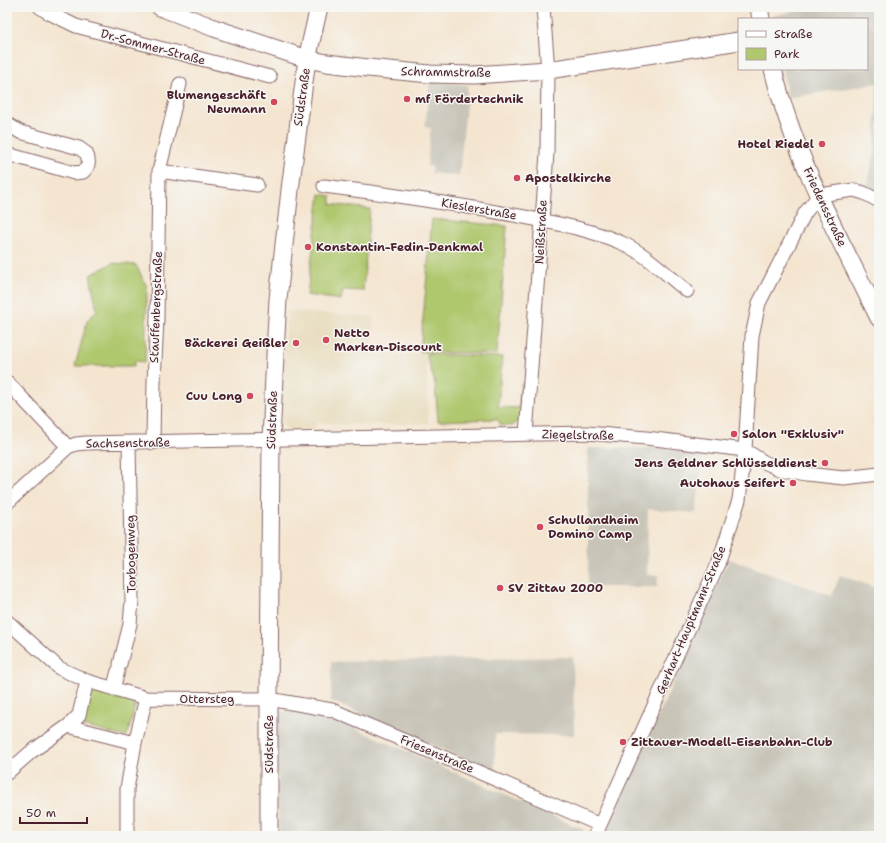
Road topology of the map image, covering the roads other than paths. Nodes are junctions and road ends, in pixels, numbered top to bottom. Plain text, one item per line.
1 (40, 7) edge
2 (160, 7) edge
3 (319, 7) edge
4 (543, 7) edge
5 (759, 7) edge
6 (761, 18) edge
7 (738, 41) edge
8 (307, 59) junction
9 (548, 70) junction
10 (773, 70) edge
11 (270, 77) dead end
12 (180, 84) dead end
13 (7, 124) edge
14 (7, 154) edge
15 (160, 171) junction
16 (257, 185) dead end
17 (324, 186) dead end
18 (819, 195) junction
19 (879, 201) edge
20 (541, 221) junction
21 (687, 291) dead end
22 (879, 318) edge
23 (7, 382) edge
24 (526, 434) junction
25 (271, 440) junction
26 (129, 443) junction
27 (153, 443) junction
28 (68, 447) junction
29 (745, 450) junction
30 (879, 474) edge
31 (7, 503) edge
32 (7, 621) edge
33 (87, 681) junction
34 (113, 689) junction
35 (146, 698) junction
36 (269, 699) junction
37 (68, 726) junction
38 (135, 743) junction
39 (7, 773) edge
40 (598, 830) edge
41 (127, 836) edge
42 (269, 836) edge

1 - 11 street, Dr.-Sommer-Straße
2 - 8 main road, Schrammstraße
3 - 8 main road, Südstraße
4 - 9 street, Neißstraße
5 - 6 main road
7 - 9 main road, Schrammstraße
8 - 9 main road, Schrammstraße
8 - 25 main road, Südstraße
9 - 20 street, Neißstraße
10 - 18 main road, Friedensstraße
12 - 15 street, Stauffenbergstraße
13 - 14 street
15 - 16 street
15 - 27 street, Stauffenbergstraße
17 - 20 street, Kieslerstraße
18 - 19 street
18 - 22 main road, Friedensstraße
18 - 29 street, Gerhart-Hauptmann-Straße
20 - 21 street, Kieslerstraße
20 - 24 street, Neißstraße
23 - 28 street
24 - 25 street, Ziegelstraße
24 - 29 street, Ziegelstraße
25 - 27 street, Sachsenstraße
25 - 36 main road, Südstraße
26 - 27 street, Sachsenstraße
26 - 28 street, Sachsenstraße
26 - 34 street, Torbogenweg
28 - 31 street, Sachsenstraße
29 - 30 street, Ziegelstraße
29 - 40 street, Gerhart-Hauptmann-Straße
32 - 33 street, Ottersteg
33 - 34 street, Ottersteg
33 - 37 street
34 - 35 street, Ottersteg
35 - 36 street, Ottersteg
35 - 38 street
36 - 40 street, Friesenstraße
36 - 42 main road, Südstraße
37 - 38 street
37 - 39 street
38 - 41 street

